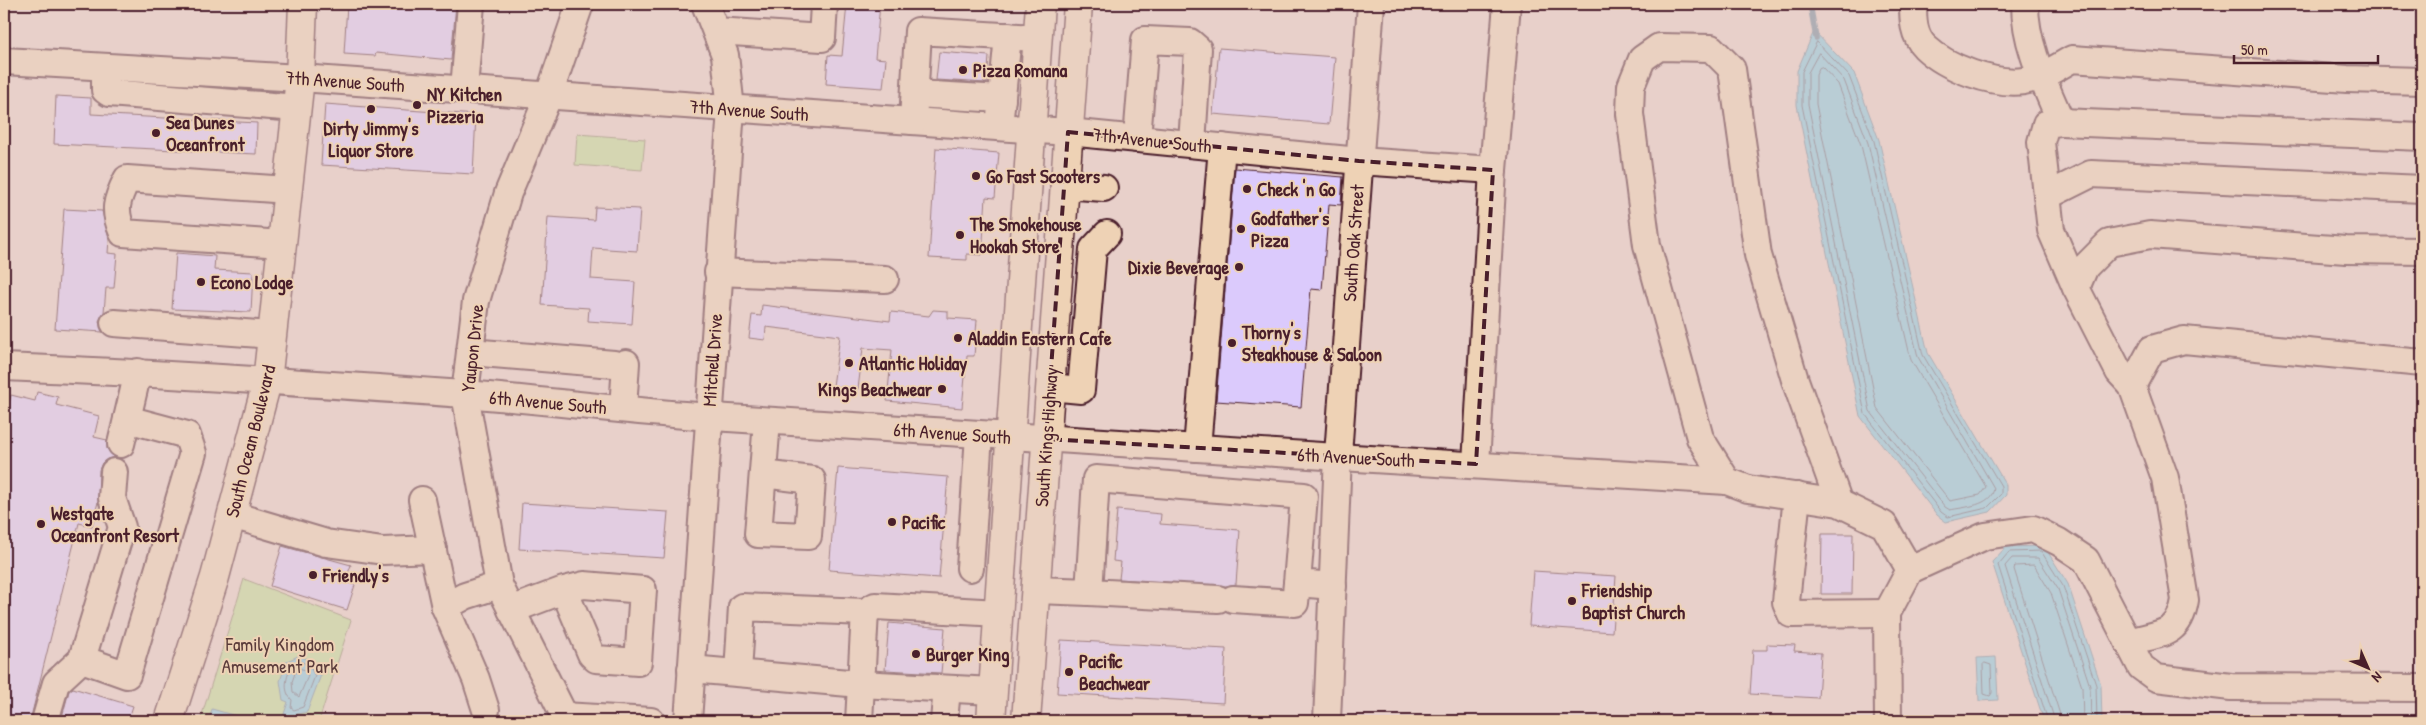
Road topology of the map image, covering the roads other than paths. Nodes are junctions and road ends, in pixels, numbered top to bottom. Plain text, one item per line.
1 (303, 4) edge
2 (471, 4) edge
3 (580, 4) edge
4 (705, 4) edge
5 (1040, 4) edge
6 (1078, 4) edge
7 (1371, 4) edge
8 (1508, 4) edge
9 (1912, 4) edge
10 (2025, 4) edge
11 (824, 5) dead end
12 (716, 31) junction
13 (1008, 36) junction
14 (1037, 38) junction
15 (4, 61) edge
16 (105, 67) junction
17 (2042, 77) junction
18 (300, 78) junction
19 (2422, 81) edge
20 (464, 89) junction
21 (915, 94) junction
22 (548, 95) junction
23 (1002, 99) junction
24 (297, 108) junction
25 (731, 108) junction
26 (913, 121) junction
27 (2061, 122) junction
28 (999, 127) junction
29 (1030, 130) junction
30 (1068, 132) junction
31 (2422, 137) edge
32 (1137, 139) junction
33 (1192, 144) junction
34 (1222, 148) junction
35 (1359, 161) junction
36 (1493, 170) junction
37 (1064, 185) junction
38 (1104, 188) dead end
39 (2422, 189) edge
40 (288, 190) junction
41 (2048, 196) junction
42 (1107, 234) dead end
43 (282, 244) junction
44 (2422, 251) edge
45 (718, 272) junction
46 (885, 279) dead end
47 (2076, 288) junction
48 (114, 323) dead end
49 (272, 335) junction
50 (470, 352) junction
51 (2422, 363) edge
52 (4, 367) edge
53 (138, 372) junction
54 (267, 382) junction
55 (2132, 386) junction
56 (1050, 387) junction
57 (464, 394) junction
58 (624, 409) junction
59 (708, 417) junction
60 (767, 421) junction
61 (979, 435) junction
62 (1011, 438) junction
63 (1046, 439) junction
64 (1197, 448) junction
65 (1254, 451) junction
66 (1338, 455) junction
67 (1476, 464) junction
68 (114, 472) dead end
69 (763, 474) dead end
70 (975, 479) junction
71 (1727, 481) junction
72 (1007, 484) junction
73 (1251, 492) junction
74 (1797, 496) junction
75 (422, 500) dead end
76 (1839, 503) junction
77 (232, 515) junction
78 (971, 539) junction
79 (1004, 542) junction
80 (433, 550) junction
81 (970, 568) dead end
82 (1910, 570) junction
83 (1297, 583) junction
84 (499, 585) junction
85 (1333, 586) junction
86 (564, 590) dead end
87 (1036, 590) junction
88 (1089, 592) junction
89 (445, 607) junction
90 (511, 610) junction
91 (865, 612) junction
92 (999, 613) junction
93 (1887, 613) junction
94 (2128, 642) junction
95 (82, 659) junction
96 (691, 669) junction
97 (738, 673) junction
98 (860, 684) junction
99 (2422, 688) edge
100 (947, 689) junction
101 (993, 691) junction
102 (486, 710) dead end
103 (565, 719) edge
104 (45, 721) edge
105 (170, 721) edge
106 (651, 721) edge
107 (688, 721) edge
108 (859, 721) edge
109 (944, 721) edge
110 (991, 721) edge
111 (1026, 721) edge
112 (1327, 721) edge
113 (1888, 721) edge

1 - 18 main road, South Ocean Boulevard
2 - 20 street
3 - 22 street, Yaupon Drive
4 - 12 street, Mitchell Drive
5 - 14 main road, South Kings Highway
6 - 30 main road, South Kings Highway
7 - 35 street, South Oak Street
8 - 36 street
9 - 17 street
10 - 17 street
11 - 12 street
12 - 25 street, Mitchell Drive
13 - 14 street
13 - 21 street
13 - 23 street
14 - 29 main road, South Kings Highway
15 - 16 street, 7th Avenue South
16 - 18 street, 7th Avenue South
16 - 24 street
17 - 19 street
17 - 27 street
18 - 20 street, 7th Avenue South
18 - 24 main road, South Ocean Boulevard
20 - 22 street, 7th Avenue South
21 - 23 street
21 - 26 street
22 - 25 street, 7th Avenue South
22 - 50 street, Yaupon Drive
23 - 28 street
24 - 40 main road, South Ocean Boulevard
25 - 26 street, 7th Avenue South
25 - 45 street, Mitchell Drive
26 - 28 street, 7th Avenue South
27 - 31 street
27 - 41 street
28 - 29 street, 7th Avenue South
29 - 30 street, 7th Avenue South
29 - 62 main road, South Kings Highway
30 - 32 street, 7th Avenue South
30 - 37 main road, South Kings Highway
32 - 33 street, 7th Avenue South
32 - 33 street
33 - 34 street, 7th Avenue South
34 - 35 street, 7th Avenue South
34 - 64 street
35 - 36 street, 7th Avenue South
35 - 66 street, South Oak Street
36 - 67 street
37 - 38 street
37 - 56 main road, South Kings Highway
39 - 41 street
40 - 43 main road, South Ocean Boulevard
40 - 43 street
41 - 47 street
42 - 56 street
43 - 49 main road, South Ocean Boulevard
44 - 47 street
45 - 46 street
45 - 59 street, Mitchell Drive
47 - 55 street
48 - 49 street
49 - 54 main road, South Ocean Boulevard
50 - 57 street, Yaupon Drive
50 - 58 street
51 - 55 street
52 - 53 street, 6th Avenue South
53 - 54 street, 6th Avenue South
53 - 95 street
54 - 57 street, 6th Avenue South
54 - 77 main road, South Ocean Boulevard
55 - 94 street
56 - 63 main road, South Kings Highway
57 - 58 street, 6th Avenue South
57 - 84 street, Yaupon Drive
58 - 59 street, 6th Avenue South
59 - 60 street, 6th Avenue South
59 - 96 street, Mitchell Drive
60 - 61 street, 6th Avenue South
60 - 69 street
61 - 62 street, 6th Avenue South
61 - 70 street
62 - 63 street, 6th Avenue South
62 - 72 main road, South Kings Highway
63 - 64 street, 6th Avenue South
63 - 87 main road, South Kings Highway
64 - 65 street, 6th Avenue South
65 - 66 street, 6th Avenue South
65 - 73 street
66 - 67 street, 6th Avenue South
66 - 85 street, South Oak Street
67 - 71 street, 6th Avenue South
68 - 95 street
70 - 72 street
70 - 78 street
71 - 74 street, 6th Avenue South
71 - 76 street
72 - 79 main road, South Kings Highway
73 - 83 street
73 - 88 street
74 - 76 street, 6th Avenue South
74 - 93 street
75 - 80 street
76 - 82 street, 6th Avenue South
77 - 80 street
77 - 105 main road, South Ocean Boulevard
78 - 79 street
78 - 81 street
79 - 92 main road, South Kings Highway
80 - 89 street
82 - 93 street
82 - 94 street
83 - 85 street
83 - 88 street
84 - 89 street
84 - 90 street, Yaupon Drive
85 - 112 street, South Oak Street
86 - 90 street
87 - 88 street
87 - 111 main road, South Kings Highway
89 - 102 street
90 - 103 street, Yaupon Drive
91 - 92 street
91 - 97 street
91 - 98 street
92 - 101 main road, South Kings Highway
93 - 113 street
94 - 99 street
95 - 104 street
96 - 97 street
96 - 107 street, Mitchell Drive
97 - 98 street
98 - 100 street
98 - 108 street
100 - 101 street
100 - 109 street
101 - 110 main road, South Kings Highway
103 - 106 street

